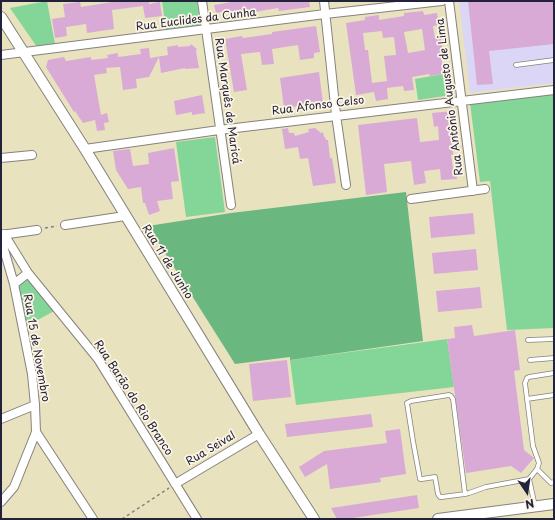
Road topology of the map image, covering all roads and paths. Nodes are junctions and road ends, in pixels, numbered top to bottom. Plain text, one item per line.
1 (202, 1) edge
2 (324, 1) edge
3 (442, 1) edge
4 (450, 1) edge
5 (325, 14) junction
6 (1, 17) edge
7 (205, 30) junction
8 (23, 52) junction
9 (1, 55) edge
10 (554, 60) edge
11 (516, 65) dead end
12 (554, 90) edge
13 (462, 100) junction
14 (336, 115) junction
15 (219, 130) junction
16 (85, 149) junction
17 (32, 155) dead end
18 (1, 158) edge
19 (346, 185) dead end
20 (485, 189) dead end
21 (473, 191) junction
22 (411, 199) dead end
23 (231, 205) dead end
24 (125, 216) junction
25 (65, 225) joint
26 (38, 230) joint
27 (2, 236) edge
28 (28, 273) junction
29 (14, 284) junction
30 (554, 339) edge
31 (528, 340) dead end
32 (554, 358) edge
33 (530, 360) dead end
34 (554, 373) edge
35 (554, 395) edge
36 (527, 399) junction
37 (36, 405) junction
38 (1, 419) edge
39 (36, 432) junction
40 (259, 434) junction
41 (537, 470) junction
42 (529, 479) junction
43 (175, 484) junction
44 (553, 484) edge
45 (465, 494) junction
46 (1, 502) edge
47 (554, 504) edge
48 (535, 507) junction
49 (93, 519) edge
50 (122, 519) edge
51 (197, 519) edge
52 (314, 519) edge
53 (438, 519) edge

1 - 7 street, Rua Marquês de Maricá
2 - 5 street
3 - 5 street, Rua Euclides da Cunha
4 - 13 street, Rua Antônio Augusto de Lima
5 - 7 street, Rua Euclides da Cunha
5 - 14 street
6 - 8 street, Rua 11 de Junho
7 - 8 street, Rua Euclides da Cunha
7 - 15 street, Rua Marquês de Maricá
8 - 9 street, Rua Euclides da Cunha
8 - 16 street, Rua 11 de Junho
10 - 11 lane
12 - 13 street, Rua Afonso Celso
13 - 14 street, Rua Afonso Celso
13 - 21 street, Rua Antônio Augusto de Lima
14 - 15 street, Rua Afonso Celso
14 - 19 street
15 - 16 street, Rua Afonso Celso
15 - 23 street, Rua Marquês de Maricá
16 - 24 street, Rua 11 de Junho
17 - 18 street
20 - 21 street
21 - 22 street
24 - 25 street
24 - 40 street, Rua 11 de Junho
25 - 26 path
26 - 27 street
27 - 28 street, Rua Barão do Rio Branco
27 - 29 street, Rua 15 de Novembro
28 - 29 street
28 - 43 street, Rua Barão do Rio Branco
29 - 37 street, Rua 15 de Novembro
30 - 31 lane
32 - 33 lane
34 - 36 lane
35 - 36 lane
36 - 41 lane
37 - 38 street
37 - 39 street, Rua 15 de Novembro
39 - 46 street, Rua 15 de Novembro
39 - 49 street
40 - 43 street, Rua Seival
40 - 52 street, Rua 11 de Junho
41 - 42 lane
41 - 44 lane
42 - 45 lane
42 - 48 lane
43 - 50 path
43 - 51 street, Rua Barão do Rio Branco
45 - 45 lane
47 - 48 street
48 - 53 street

